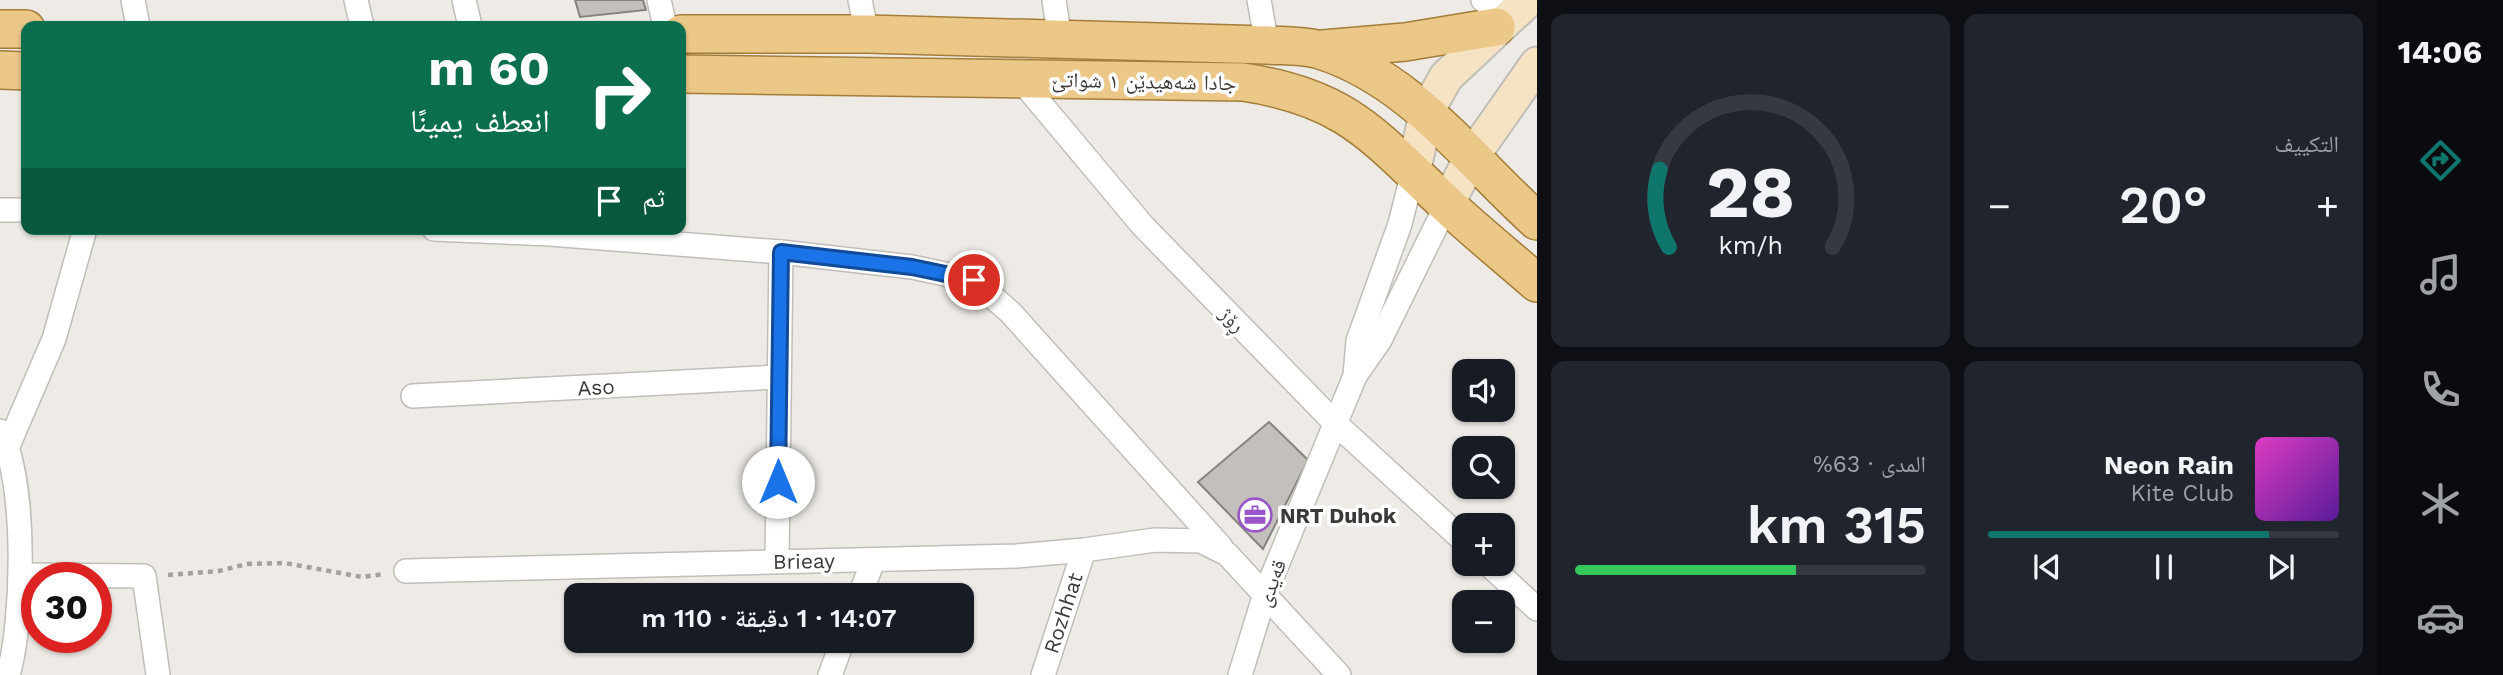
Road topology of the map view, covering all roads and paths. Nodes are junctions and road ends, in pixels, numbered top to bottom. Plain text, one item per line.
1 (134, 0) edge
2 (356, 0) edge
3 (464, 0) edge
4 (659, 0) edge
5 (1054, 0) edge
6 (1259, 0) edge
7 (1504, 11) edge
8 (863, 17) edge
9 (137, 21) edge
10 (361, 21) edge
11 (469, 21) edge
12 (663, 21) edge
13 (0, 29) edge
14 (21, 29) edge
15 (686, 34) edge
16 (1060, 40) junction
17 (1267, 45) junction
18 (1319, 50) junction
19 (1537, 65) edge
20 (0, 71) edge
21 (21, 71) edge
22 (686, 74) edge
23 (1020, 79) junction
24 (1427, 111) junction
25 (1471, 158) junction
26 (1413, 172) junction
27 (1447, 204) junction
28 (0, 210) edge
29 (21, 210) edge
30 (1537, 221) edge
31 (83, 235) edge
32 (563, 235) edge
33 (781, 252) junction
34 (1537, 283) edge
35 (1355, 376) junction
36 (778, 377) junction
37 (413, 396) dead end
38 (1335, 423) junction
39 (4, 439) edge
40 (9, 526) edge
41 (1452, 530) edge
42 (1084, 550) junction
43 (1227, 554) junction
44 (777, 561) junction
45 (873, 561) junction
46 (406, 572) joint
47 (21, 575) joint
48 (112, 576) edge
49 (144, 576) junction
50 (1501, 576) edge
51 (865, 583) edge
52 (1265, 594) junction
53 (1537, 609) edge
54 (838, 653) edge
55 (8, 675) edge
56 (158, 675) edge
57 (830, 675) edge
58 (1043, 675) edge
59 (1240, 675) edge
60 (1339, 675) edge

1 - 9 street
2 - 10 street
3 - 11 street
4 - 12 street
5 - 16 street
6 - 17 street
7 - 18 main road
7 - 24 main road
8 - 15 main road, جادا شەهیدێن ١ شواتێ
8 - 16 main road, جادا شەهیدێن ١ شواتێ
13 - 14 main road
16 - 17 main road, جادا شەهیدێن ١ شواتێ
17 - 18 main road, جادا شەهیدێن ١ شواتێ
18 - 24 main road, جادا شەهیدێن ١ شواتێ
19 - 25 main road
20 - 21 main road
22 - 23 main road, جادا شەهیدێن ١ شواتێ
23 - 26 main road, جادا شەهیدێن ١ شواتێ
23 - 38 street, ڕۆژ
24 - 25 main road, جادا شەهیدێن ١ شواتێ
24 - 26 main road
25 - 27 main road
25 - 30 main road, جادا شەهیدێن ١ شواتێ
26 - 27 main road, جادا شەهیدێن ١ شواتێ
26 - 35 street, قەیدی
27 - 34 main road, جادا شەهیدێن ١ شواتێ
27 - 35 street, قەیدی
28 - 29 street
31 - 39 street
32 - 33 street
33 - 36 street
33 - 43 street
35 - 38 street, قەیدی
36 - 37 street, Aso
36 - 44 street
38 - 41 street, ڕۆژ
38 - 52 street, قەیدی
39 - 40 street
40 - 47 street
42 - 43 street, Brieay
42 - 45 street, Brieay
42 - 58 street, Rozhhat
43 - 52 street
44 - 45 street, Brieay
44 - 46 street, Brieay
45 - 51 street
46 - 49 path
47 - 55 street
48 - 49 street
49 - 56 street
50 - 53 street
52 - 59 street, قەیدی
52 - 60 street
54 - 57 street

